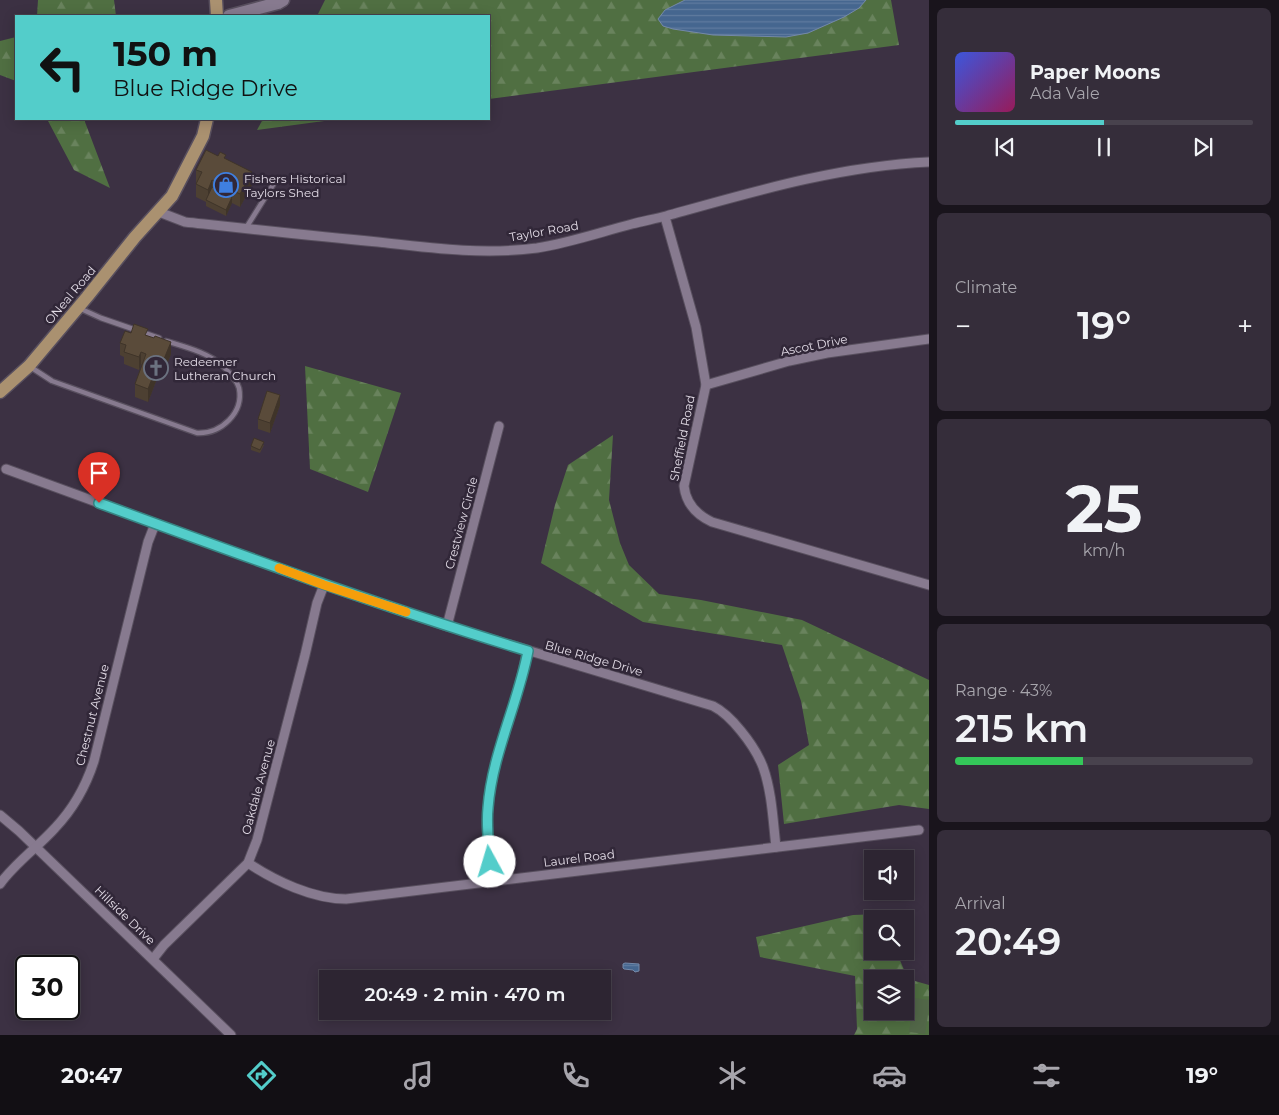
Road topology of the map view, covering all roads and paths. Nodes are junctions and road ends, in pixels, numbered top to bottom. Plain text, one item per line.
1 (216, 0) edge
2 (282, 0) edge
3 (217, 15) edge
4 (233, 15) edge
5 (207, 120) edge
6 (929, 162) edge
7 (276, 180) dead end
8 (158, 212) junction
9 (665, 217) junction
10 (246, 228) junction
11 (78, 308) junction
12 (929, 339) edge
13 (29, 366) junction
14 (706, 385) junction
15 (0, 392) edge
16 (499, 426) dead end
17 (6, 469) dead end
18 (155, 524) junction
19 (324, 585) junction
20 (929, 585) edge
21 (447, 626) junction
22 (528, 651) junction
23 (0, 815) edge
24 (919, 830) dead end
25 (36, 847) junction
26 (776, 847) junction
27 (248, 863) junction
28 (494, 881) junction
29 (0, 884) edge
30 (153, 959) junction
31 (231, 1035) edge

1 - 3 main road
2 - 4 main road
5 - 8 main road, ONeal Road
6 - 9 street, Taylor Road
7 - 10 lane
8 - 10 street, Taylor Road
8 - 11 main road, ONeal Road
9 - 10 street, Taylor Road
9 - 14 street, Sheffield Road
11 - 13 main road, ONeal Road
11 - 13 lane
12 - 14 street, Ascot Drive
13 - 15 main road, ONeal Road
14 - 20 street, Sheffield Road
16 - 21 street, Crestview Circle
17 - 18 street, Blue Ridge Drive
18 - 19 street, Blue Ridge Drive
18 - 25 street, Chestnut Avenue
19 - 21 street, Blue Ridge Drive
19 - 27 street, Oakdale Avenue
21 - 22 street, Blue Ridge Drive
22 - 26 street, Blue Ridge Drive
22 - 28 street
23 - 25 street, Hillside Drive
24 - 26 street, Laurel Road
25 - 29 street, Chestnut Avenue
25 - 30 street, Hillside Drive
26 - 28 street, Laurel Road
27 - 28 street, Laurel Road
27 - 30 street, Oakdale Avenue
30 - 31 street, Hillside Drive

